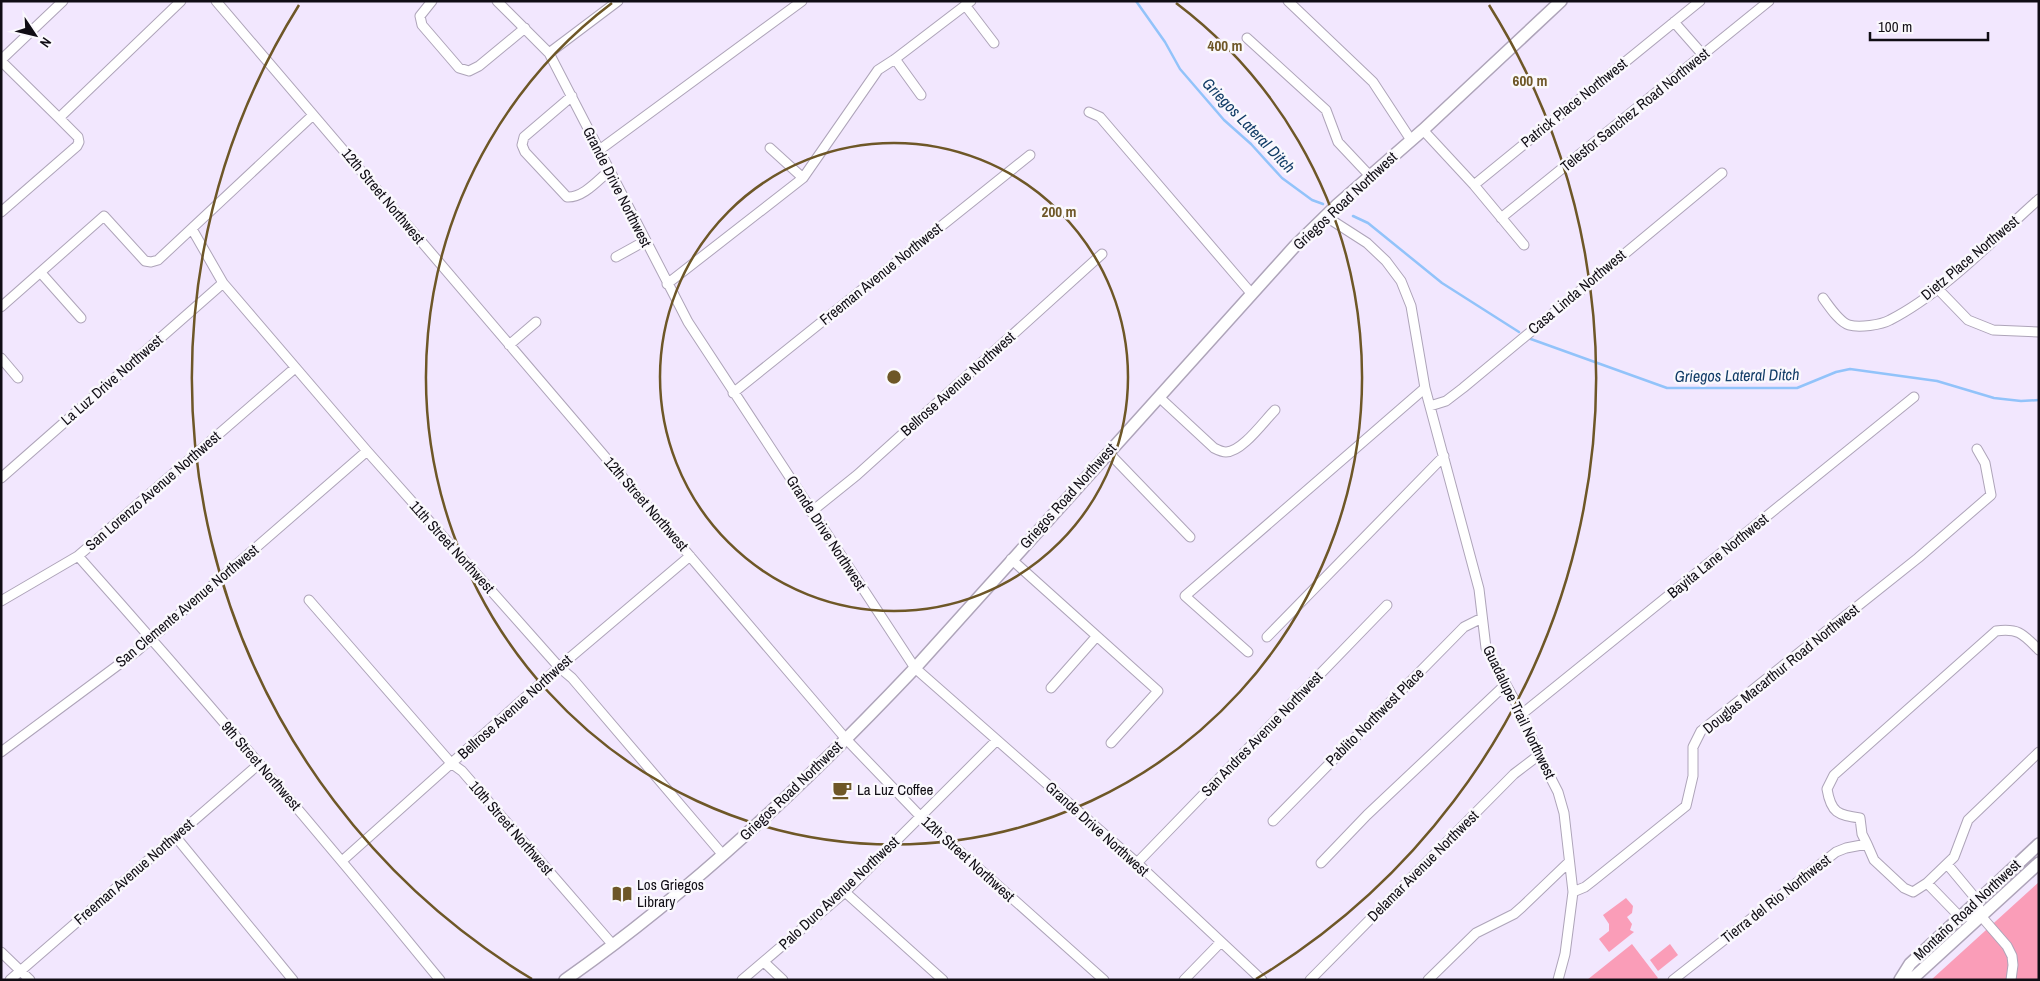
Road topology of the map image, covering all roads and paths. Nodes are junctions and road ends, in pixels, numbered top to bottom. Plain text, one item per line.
1 (63, 1) edge
2 (181, 1) edge
3 (216, 1) edge
4 (432, 1) edge
5 (497, 1) edge
6 (618, 1) edge
7 (802, 1) edge
8 (1288, 1) edge
9 (1561, 1) edge
10 (1700, 1) edge
11 (1768, 1) edge
12 (968, 3) edge
13 (1674, 22) junction
14 (525, 28) junction
15 (1247, 38) dead end
16 (994, 43) dead end
17 (549, 53) junction
18 (1703, 55) junction
19 (895, 59) junction
20 (1, 60) edge
21 (921, 95) dead end
22 (572, 96) junction
23 (1089, 112) dead end
24 (314, 115) junction
25 (59, 118) junction
26 (1423, 130) junction
27 (1411, 140) junction
28 (770, 148) dead end
29 (598, 151) junction
30 (1030, 155) dead end
31 (609, 171) junction
32 (1722, 173) dead end
33 (1370, 176) junction
34 (803, 178) junction
35 (1474, 185) junction
36 (2039, 199) edge
37 (1, 212) edge
38 (1325, 216) junction
39 (1501, 218) junction
40 (192, 230) junction
41 (644, 241) junction
42 (1524, 246) dead end
43 (1102, 254) dead end
44 (616, 257) dead end
45 (41, 273) junction
46 (222, 283) junction
47 (667, 284) junction
48 (1938, 289) junction
49 (1251, 293) junction
50 (1823, 298) dead end
51 (1, 307) edge
52 (81, 318) dead end
53 (536, 322) dead end
54 (2039, 332) edge
55 (509, 345) junction
56 (1, 358) edge
57 (295, 368) junction
58 (18, 378) dead end
59 (1425, 388) junction
60 (733, 393) junction
61 (1159, 397) junction
62 (1914, 397) dead end
63 (1430, 406) junction
64 (1275, 410) dead end
65 (1977, 448) dead end
66 (367, 451) junction
67 (1108, 452) junction
68 (1444, 456) junction
69 (1, 478) edge
70 (812, 512) junction
71 (1190, 537) dead end
72 (78, 556) junction
73 (690, 556) junction
74 (1011, 559) junction
75 (2, 598) edge
76 (308, 600) dead end
77 (1388, 605) dead end
78 (1482, 618) junction
79 (1096, 637) junction
80 (1267, 637) dead end
81 (152, 638) junction
82 (2039, 650) edge
83 (1248, 652) dead end
84 (559, 667) junction
85 (915, 668) junction
86 (1506, 685) junction
87 (1051, 688) dead end
88 (1522, 714) junction
89 (846, 738) junction
90 (997, 740) junction
91 (1112, 743) dead end
92 (1, 752) edge
93 (2039, 752) edge
94 (1539, 756) junction
95 (451, 763) junction
96 (259, 764) junction
97 (920, 816) junction
98 (1273, 821) dead end
99 (175, 836) junction
100 (1867, 844) junction
101 (2039, 844) edge
102 (723, 855) junction
103 (342, 861) junction
104 (1569, 862) junction
105 (1137, 863) junction
106 (1321, 863) dead end
107 (1947, 864) junction
108 (2039, 864) edge
109 (1927, 883) junction
110 (845, 892) junction
111 (1573, 892) junction
112 (1977, 900) junction
113 (1981, 916) junction
114 (1960, 917) junction
115 (1221, 942) junction
116 (612, 945) junction
117 (1, 952) edge
118 (764, 962) junction
119 (20, 971) junction
120 (1684, 976) edge
121 (10, 980) edge
122 (30, 980) edge
123 (293, 980) edge
124 (440, 980) edge
125 (565, 980) edge
126 (742, 980) edge
127 (783, 980) edge
128 (943, 980) edge
129 (1104, 980) edge
130 (1184, 980) edge
131 (1262, 980) edge
132 (1310, 980) edge
133 (1428, 980) edge
134 (1558, 980) edge
135 (1673, 980) edge
136 (1900, 980) edge
137 (1911, 980) edge
138 (2011, 980) edge

1 - 20 street
2 - 25 street
3 - 24 street, 12th Street Northwest
4 - 14 street
5 - 14 street, Grande Drive Northwest
6 - 17 street
7 - 29 street
8 - 27 street
9 - 26 main road, Griegos Road Northwest
10 - 13 street, Patrick Place Northwest
11 - 18 street, Telesfor Sanchez Road Northwest
12 - 16 street
12 - 19 street
13 - 18 street
13 - 35 street, Patrick Place Northwest
14 - 17 street, Grande Drive Northwest
15 - 33 street
17 - 22 street, Grande Drive Northwest
18 - 39 street, Telesfor Sanchez Road Northwest
19 - 21 street
19 - 34 street
20 - 25 street
22 - 29 street, Grande Drive Northwest
22 - 31 street
23 - 49 street
24 - 40 street
24 - 55 street, 12th Street Northwest
25 - 37 street
26 - 27 main road, Griegos Road Northwest
26 - 35 street
27 - 33 main road, Griegos Road Northwest
28 - 34 street
29 - 31 street, Grande Drive Northwest
30 - 60 street, Freeman Avenue Northwest
31 - 41 street, Grande Drive Northwest
32 - 63 street, Casa Linda Northwest
33 - 38 main road, Griegos Road Northwest
34 - 47 street
35 - 39 street
36 - 48 street, Dietz Place Northwest
38 - 49 main road, Griegos Road Northwest
38 - 59 street, Guadalupe Trail Northwest
39 - 42 street
40 - 45 street
40 - 46 street, 11th Street Northwest
41 - 44 street
41 - 47 street, Grande Drive Northwest
43 - 70 street, Bellrose Avenue Northwest
45 - 51 street
45 - 52 street
46 - 57 street, 11th Street Northwest
46 - 69 street, La Luz Drive Northwest
47 - 60 street, Grande Drive Northwest
48 - 50 street, Dietz Place Northwest
48 - 54 street
49 - 61 main road, Griegos Road Northwest
53 - 55 street
55 - 73 street, 12th Street Northwest
56 - 58 street
57 - 66 street, 11th Street Northwest
57 - 72 street, San Lorenzo Avenue Northwest
59 - 63 street, Guadalupe Trail Northwest
59 - 83 street
60 - 70 street, Grande Drive Northwest
61 - 64 street
61 - 67 main road, Griegos Road Northwest
62 - 88 street, Bayita Lane Northwest
63 - 68 street, Guadalupe Trail Northwest
65 - 111 street, Douglas Macarthur Road Northwest
66 - 81 street, San Clemente Avenue Northwest
66 - 84 street, 11th Street Northwest
67 - 71 street
67 - 74 main road, Griegos Road Northwest
68 - 78 street, Guadalupe Trail Northwest
68 - 80 street
70 - 85 street, Grande Drive Northwest
72 - 75 street, San Lorenzo Avenue Northwest
72 - 81 street, 9th Street Northwest
73 - 84 street, Bellrose Avenue Northwest
73 - 89 street, 12th Street Northwest
74 - 79 street
74 - 85 main road, Griegos Road Northwest
76 - 95 street, 10th Street Northwest
77 - 105 street, San Andres Avenue Northwest
78 - 86 street, Guadalupe Trail Northwest
78 - 98 street, Pablito Northwest Place
79 - 87 street
79 - 91 street
81 - 92 street, San Clemente Avenue Northwest
81 - 96 street, 9th Street Northwest
82 - 100 street
84 - 95 street, Bellrose Avenue Northwest
84 - 102 street, 11th Street Northwest
85 - 89 main road, Griegos Road Northwest
85 - 90 street, Grande Drive Northwest
86 - 88 street, Guadalupe Trail Northwest
86 - 106 street
88 - 94 street, Guadalupe Trail Northwest
89 - 97 street, 12th Street Northwest
89 - 102 main road, Griegos Road Northwest
90 - 97 street, Palo Duro Avenue Northwest
90 - 105 street, Grande Drive Northwest
93 - 107 street
94 - 104 street, Guadalupe Trail Northwest
94 - 132 street, Delamar Avenue Northwest
95 - 103 street, Bellrose Avenue Northwest
95 - 116 street, 10th Street Northwest
96 - 99 street, Freeman Avenue Northwest
96 - 103 street, 9th Street Northwest
97 - 110 street, Palo Duro Avenue Northwest
97 - 129 street, 12th Street Northwest
99 - 119 street, Freeman Avenue Northwest
99 - 123 street
100 - 109 street
100 - 120 street, Tierra del Rio Northwest
101 - 112 main road, Montaño Road Northwest
102 - 116 main road, Griegos Road Northwest
103 - 124 street, 9th Street Northwest
104 - 111 street, Guadalupe Trail Northwest
104 - 133 street
105 - 115 street, Grande Drive Northwest
107 - 109 street
107 - 112 street
108 - 113 main road, Montaño Road Northwest
109 - 114 street
110 - 118 street, Palo Duro Avenue Northwest
110 - 128 street
111 - 134 street, Guadalupe Trail Northwest
112 - 113 street
112 - 114 main road, Montaño Road Northwest
113 - 114 street
113 - 137 main road, Montaño Road Northwest
113 - 138 street
114 - 136 main road, Montaño Road Northwest
115 - 130 street
115 - 131 street, Grande Drive Northwest
116 - 125 main road, Griegos Road Northwest
117 - 119 street
118 - 126 street, Palo Duro Avenue Northwest
118 - 127 street
119 - 121 street, Freeman Avenue Northwest
119 - 122 street
120 - 135 street, Tierra del Rio Northwest

